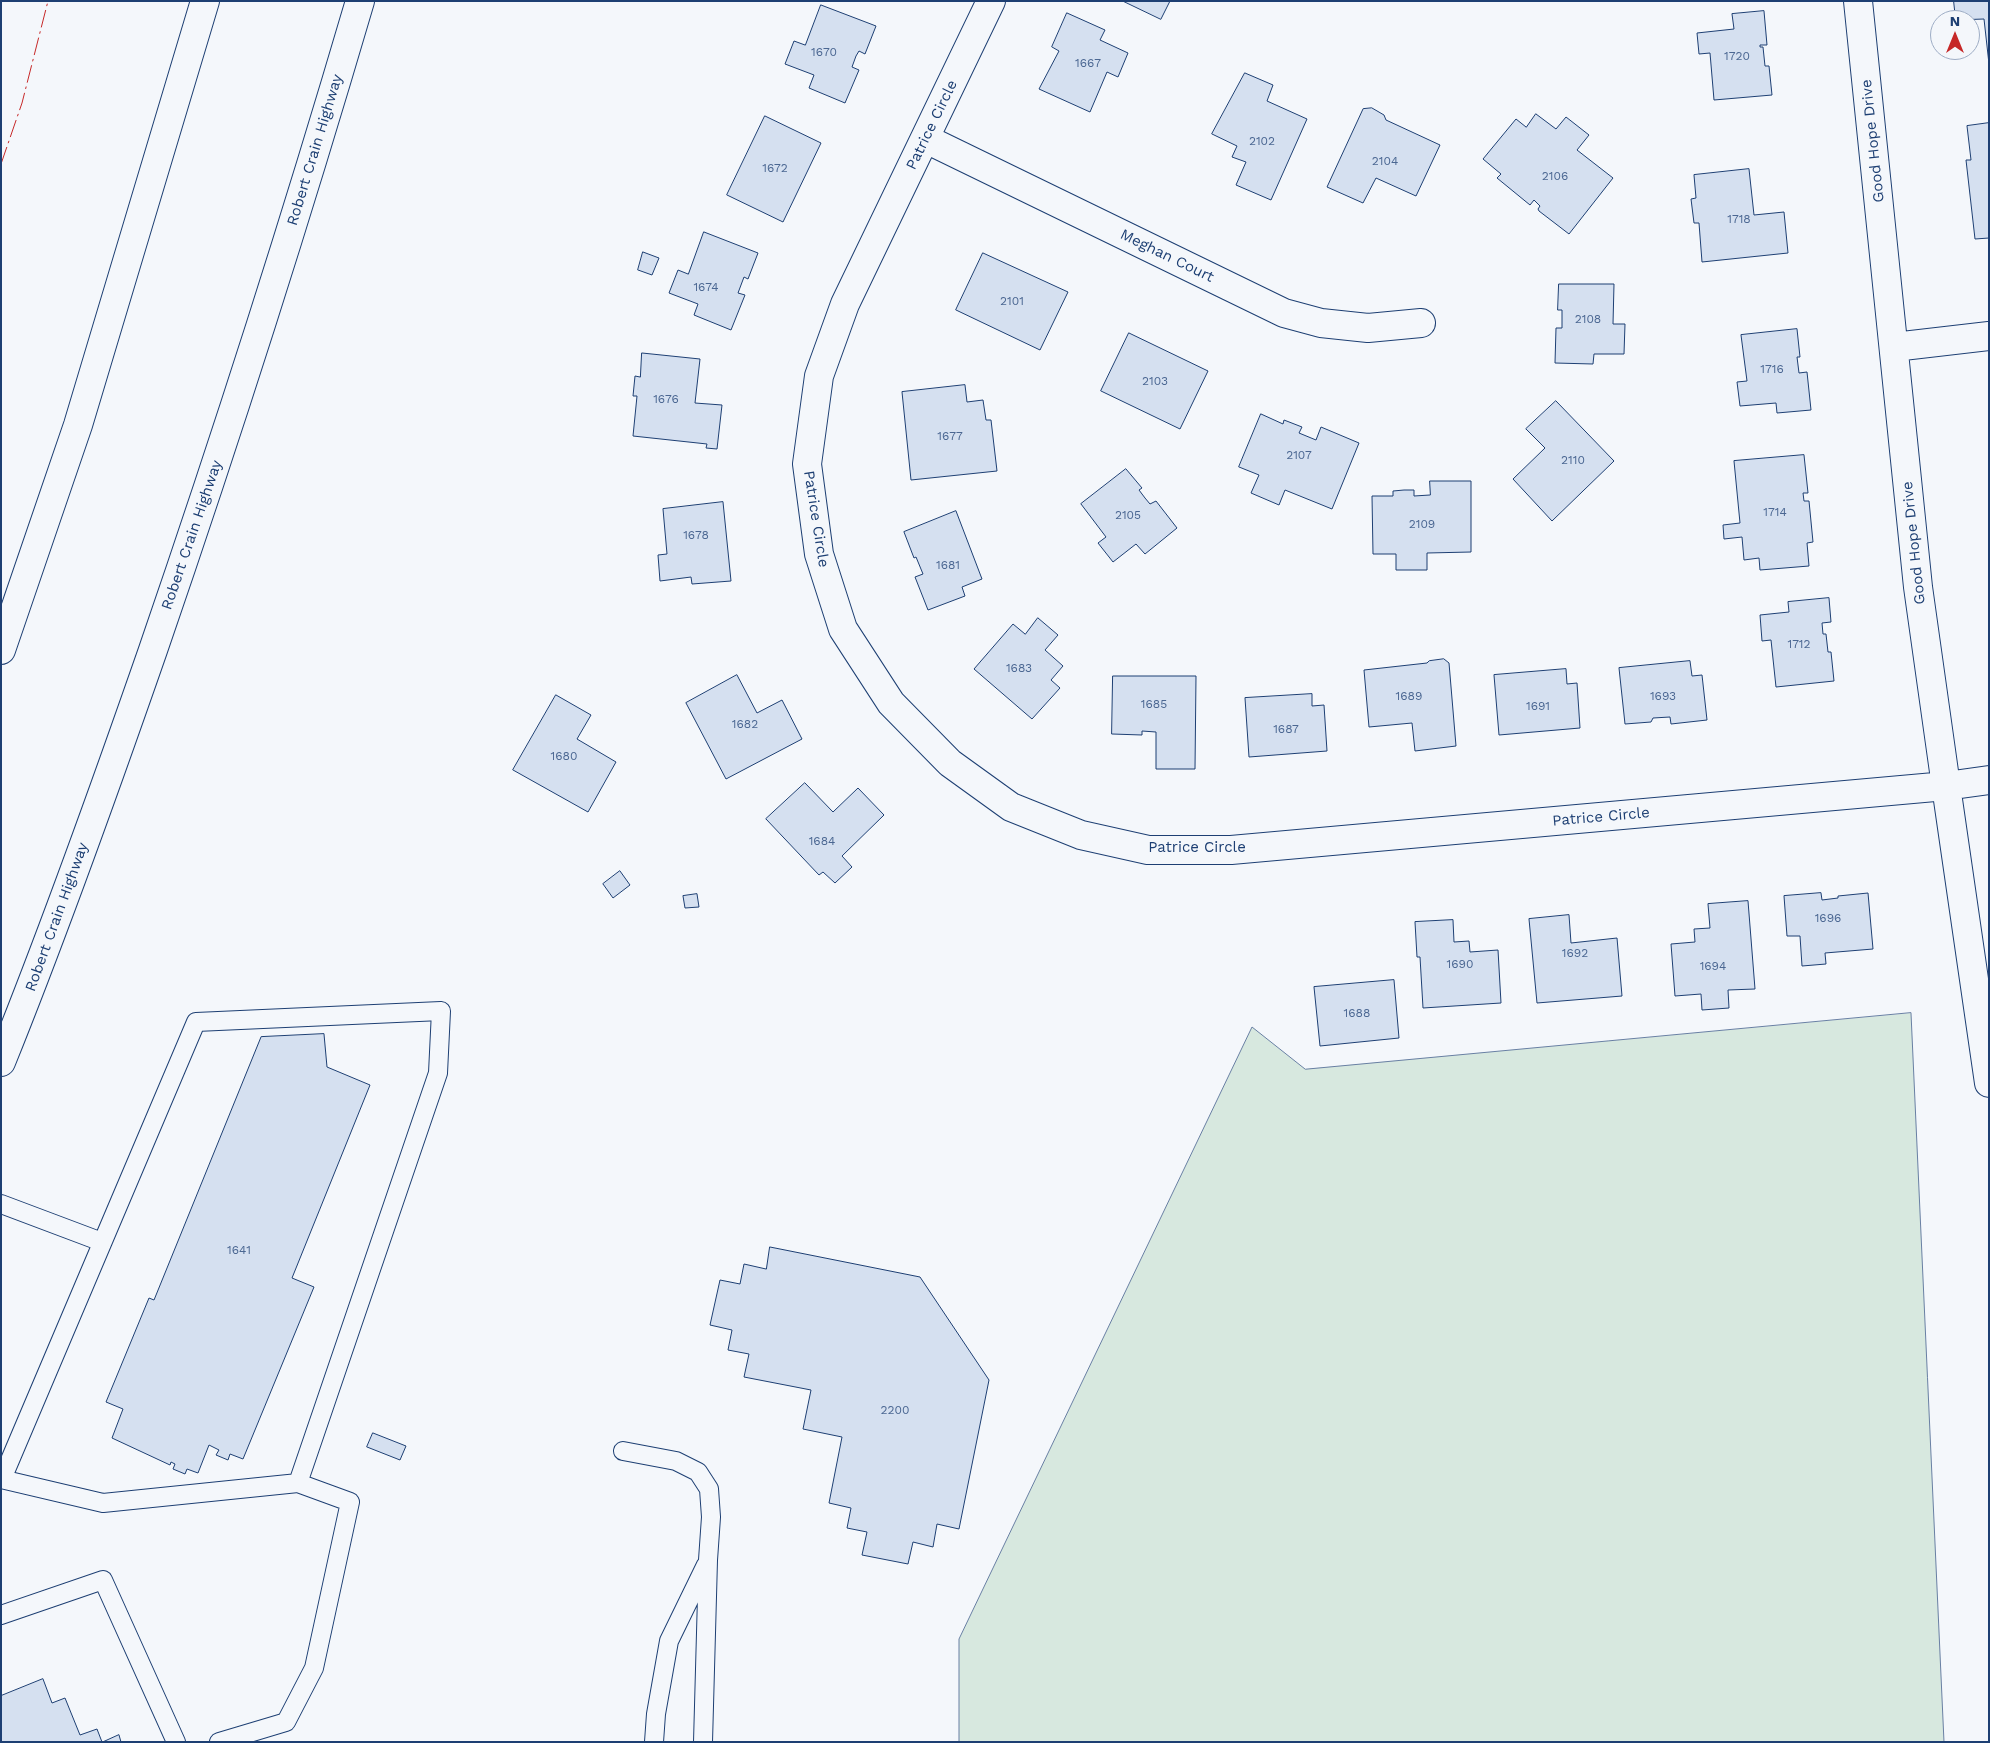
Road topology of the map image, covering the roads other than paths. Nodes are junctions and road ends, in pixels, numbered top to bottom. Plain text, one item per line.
1 (205, 1) edge
2 (360, 1) edge
3 (991, 1) edge
4 (1858, 1) edge
5 (926, 139) junction
6 (1421, 322) dead end
7 (1989, 336) edge
8 (1894, 347) junction
9 (1, 650) edge
10 (1989, 780) edge
11 (1946, 786) junction
12 (1, 1062) edge
13 (1989, 1083) edge
14 (1, 1204) edge
15 (102, 1242) junction
16 (623, 1451) dead end
17 (2, 1478) edge
18 (298, 1483) junction
19 (708, 1560) junction
20 (1, 1615) edge
21 (176, 1742) edge
22 (219, 1742) edge
23 (654, 1742) edge
24 (703, 1742) edge

1 - 9 main road
2 - 12 main road, Robert Crain Highway
3 - 5 main road, Patrice Circle
4 - 8 main road, Good Hope Drive
5 - 6 main road, Meghan Court
5 - 11 main road, Patrice Circle
7 - 8 main road
8 - 11 main road, Good Hope Drive
10 - 11 main road, Patrice Circle
11 - 13 main road, Good Hope Drive
14 - 15 lane
15 - 17 lane
15 - 18 lane
16 - 19 lane
17 - 18 lane
18 - 22 lane
19 - 23 lane
19 - 24 lane
20 - 21 lane

